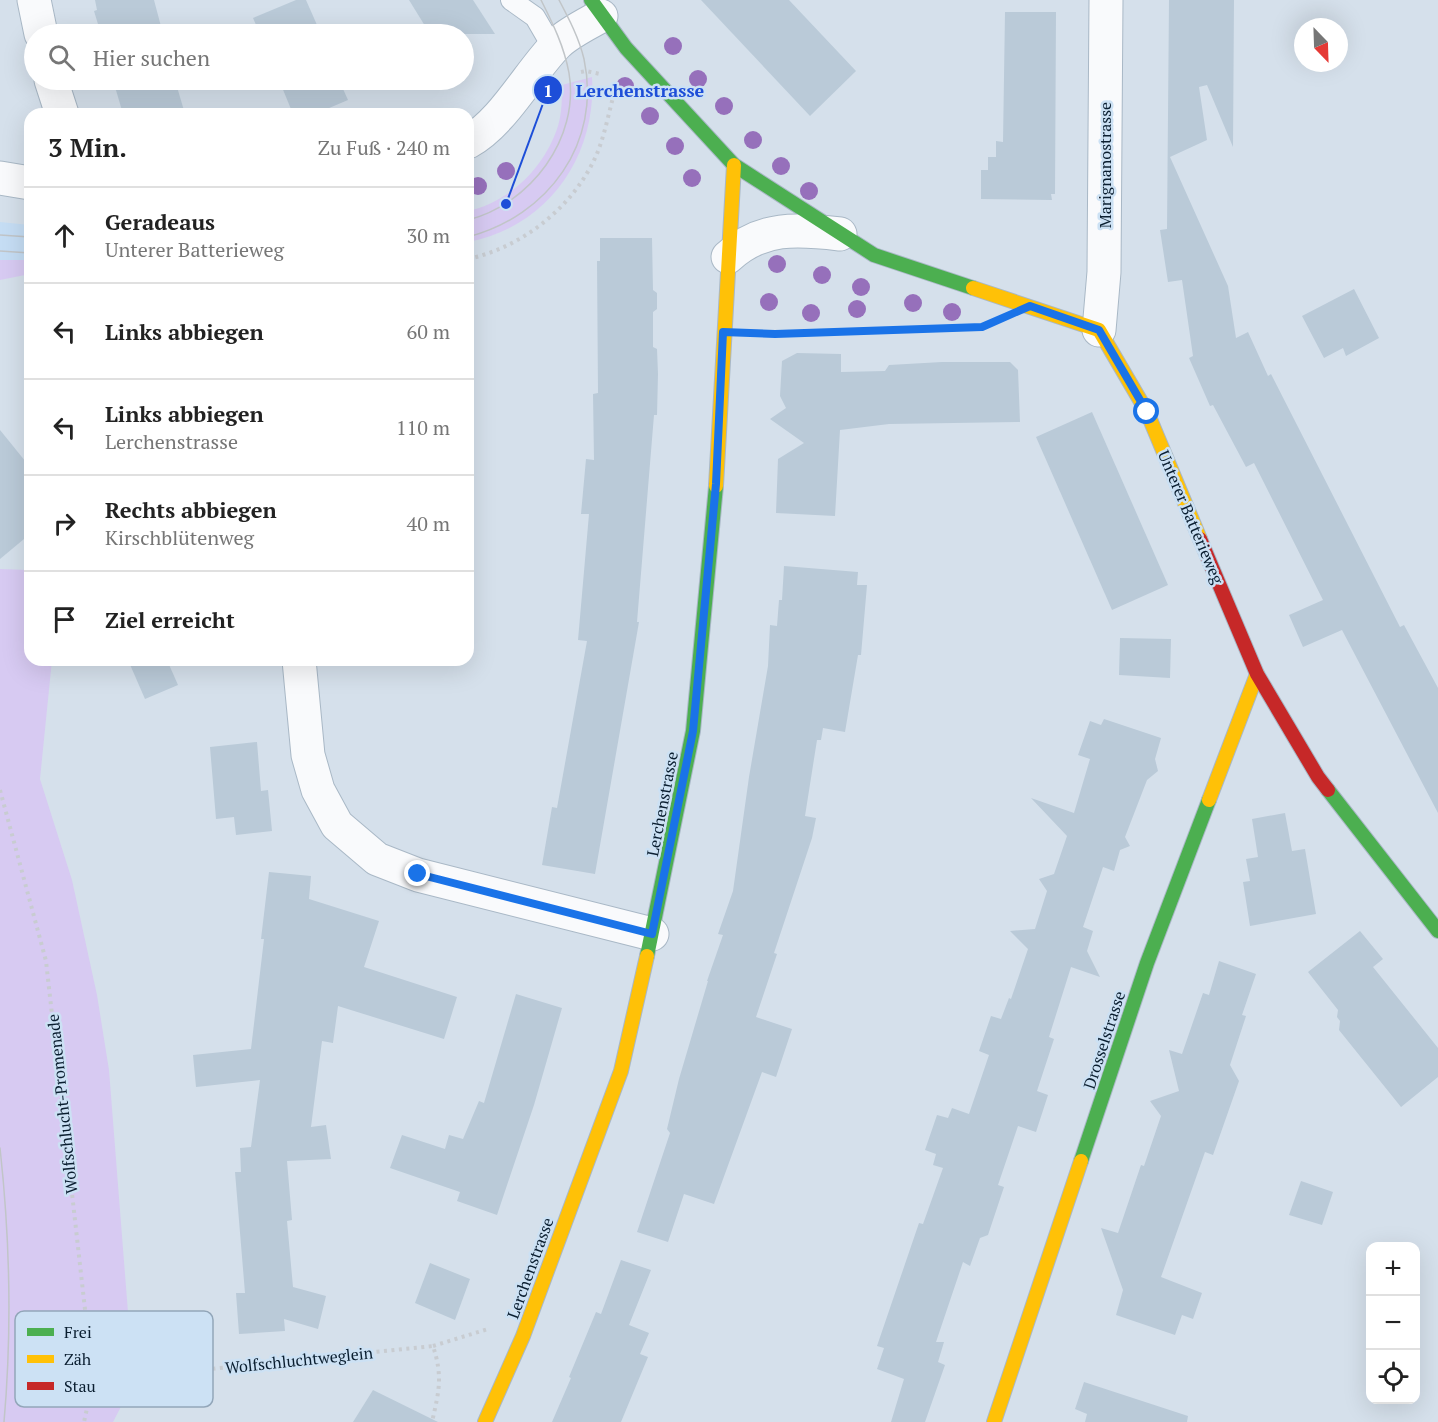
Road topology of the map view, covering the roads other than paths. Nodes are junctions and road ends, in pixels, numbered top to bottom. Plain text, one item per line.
1 (34, 0) edge
2 (510, 0) edge
3 (1106, 0) edge
4 (596, 8) edge
5 (39, 24) edge
6 (553, 48) junction
7 (54, 90) edge
8 (60, 108) edge
9 (474, 137) edge
10 (734, 165) junction
11 (0, 178) edge
12 (24, 182) edge
13 (840, 234) junction
14 (728, 256) junction
15 (1099, 330) junction
16 (300, 666) edge
17 (1257, 674) junction
18 (1438, 931) edge
19 (652, 934) junction
20 (485, 1422) edge
21 (994, 1422) edge

1 - 5 street
2 - 6 lane
3 - 15 street, Marignanostrasse
4 - 6 street
4 - 10 street
6 - 9 street
7 - 8 street
10 - 13 street
10 - 14 street, Lerchenstrasse
11 - 12 street
13 - 14 street
13 - 15 street
14 - 19 street, Lerchenstrasse
15 - 17 street, Unterer Batterieweg
16 - 19 street
17 - 18 street, Unterer Batterieweg
17 - 21 street, Drosselstrasse
19 - 20 street, Lerchenstrasse

